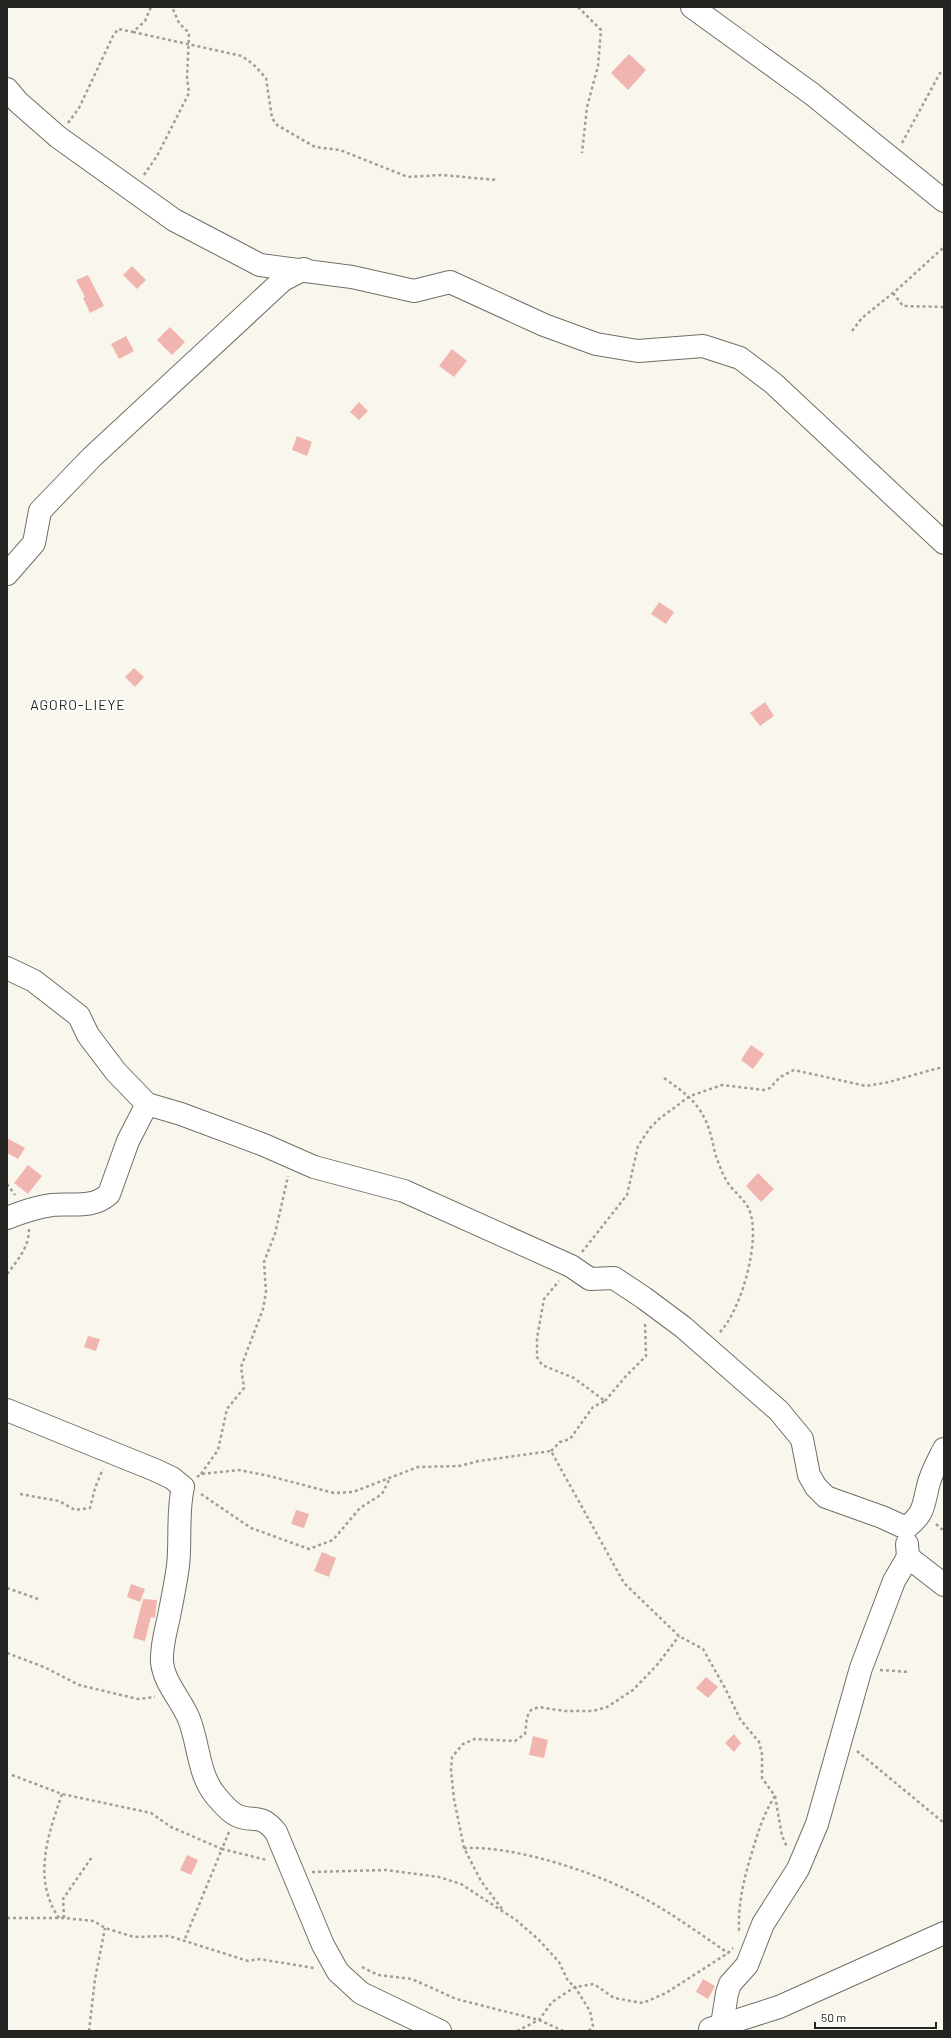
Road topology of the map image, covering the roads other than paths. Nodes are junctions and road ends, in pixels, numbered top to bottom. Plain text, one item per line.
1 (692, 7) edge
2 (7, 89) edge
3 (944, 201) edge
4 (304, 269) junction
5 (944, 543) edge
6 (7, 574) edge
7 (7, 968) edge
8 (147, 1104) junction
9 (7, 1218) edge
10 (7, 1410) edge
11 (944, 1449) edge
12 (906, 1528) junction
13 (908, 1557) junction
14 (944, 1584) edge
15 (944, 1933) edge
16 (716, 2029) edge
17 (440, 2031) edge

1 - 3 street
2 - 4 street
4 - 5 street
4 - 6 street
7 - 8 street
8 - 9 street
8 - 12 street
10 - 17 street
11 - 12 street
12 - 13 street
13 - 14 street
13 - 16 street
15 - 16 street

